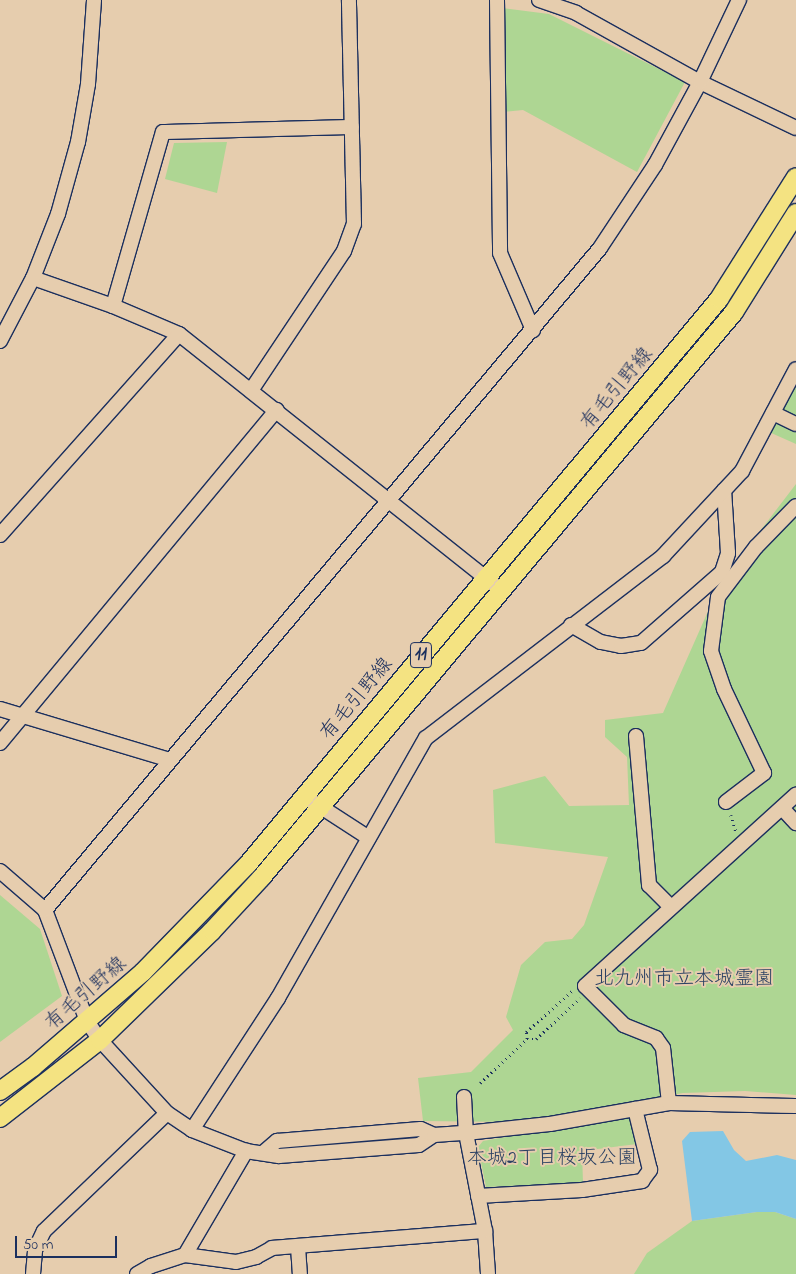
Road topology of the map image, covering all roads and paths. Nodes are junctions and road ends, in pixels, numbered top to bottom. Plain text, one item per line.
1 (94, 0) edge
2 (349, 0) edge
3 (497, 0) edge
4 (540, 0) edge
5 (739, 0) edge
6 (700, 82) junction
7 (352, 127) junction
8 (796, 128) edge
9 (796, 177) edge
10 (796, 213) edge
11 (32, 278) junction
12 (113, 306) junction
13 (533, 330) junction
14 (180, 334) junction
15 (0, 340) edge
16 (796, 371) edge
17 (252, 389) junction
18 (276, 410) junction
19 (772, 413) junction
20 (796, 424) edge
21 (724, 490) junction
22 (388, 501) junction
23 (796, 506) edge
24 (0, 535) edge
25 (486, 577) junction
26 (502, 590) junction
27 (571, 625) junction
28 (0, 709) edge
29 (24, 714) junction
30 (636, 736) dead end
31 (0, 743) edge
32 (170, 760) junction
33 (796, 795) edge
34 (304, 796) junction
35 (726, 802) joint
36 (782, 808) junction
37 (320, 809) junction
38 (796, 823) edge
39 (369, 838) junction
40 (741, 846) junction
41 (0, 871) edge
42 (670, 906) junction
43 (45, 910) junction
44 (87, 1021) junction
45 (527, 1039) junction
46 (100, 1040) junction
47 (480, 1083) dead end
48 (0, 1091) edge
49 (464, 1097) dead end
50 (669, 1103) junction
51 (796, 1106) edge
52 (635, 1109) junction
53 (167, 1113) junction
54 (0, 1118) edge
55 (192, 1130) junction
56 (466, 1133) junction
57 (246, 1151) junction
58 (478, 1196) junction
59 (484, 1231) junction
60 (298, 1247) junction
61 (185, 1255) junction
62 (33, 1274) edge
63 (137, 1274) edge
64 (300, 1274) edge
65 (488, 1274) edge

1 - 11 street
2 - 7 street
3 - 13 street
4 - 6 street
5 - 6 street
6 - 8 street
6 - 13 street
7 - 12 street
7 - 17 street
9 - 25 main road, 有毛引野線 / 11
10 - 26 main road, 有毛引野線 / 11
11 - 12 street
11 - 15 street
12 - 14 street
13 - 22 street
14 - 17 street
14 - 24 street
16 - 19 street
17 - 18 street
18 - 22 street
18 - 29 street
19 - 20 street
19 - 21 street
21 - 27 street
21 - 27 street
22 - 25 street
22 - 32 street
23 - 35 street
25 - 26 street
25 - 34 main road, 有毛引野線 / 11
26 - 37 main road, 有毛引野線 / 11
27 - 39 street
28 - 29 street
29 - 31 street
29 - 32 street
30 - 42 street
32 - 43 street
33 - 36 street
34 - 37 street
34 - 44 main road, 有毛引野線 / 11
35 - 40 path
36 - 38 street
36 - 40 street
37 - 39 street
37 - 46 main road, 有毛引野線 / 11
39 - 55 street
40 - 42 street
41 - 43 street
42 - 50 street
43 - 44 street
44 - 46 street
44 - 48 main road, 有毛引野線 / 11
45 - 45 path
45 - 47 path
46 - 53 street
46 - 54 main road, 有毛引野線 / 11
49 - 56 street
50 - 51 street
50 - 52 street
52 - 56 street
52 - 58 street
53 - 55 street
53 - 62 street
55 - 57 street
56 - 57 street
56 - 58 street
57 - 61 street
58 - 59 street
59 - 60 street
59 - 65 street
60 - 61 street
60 - 64 street
61 - 63 street

